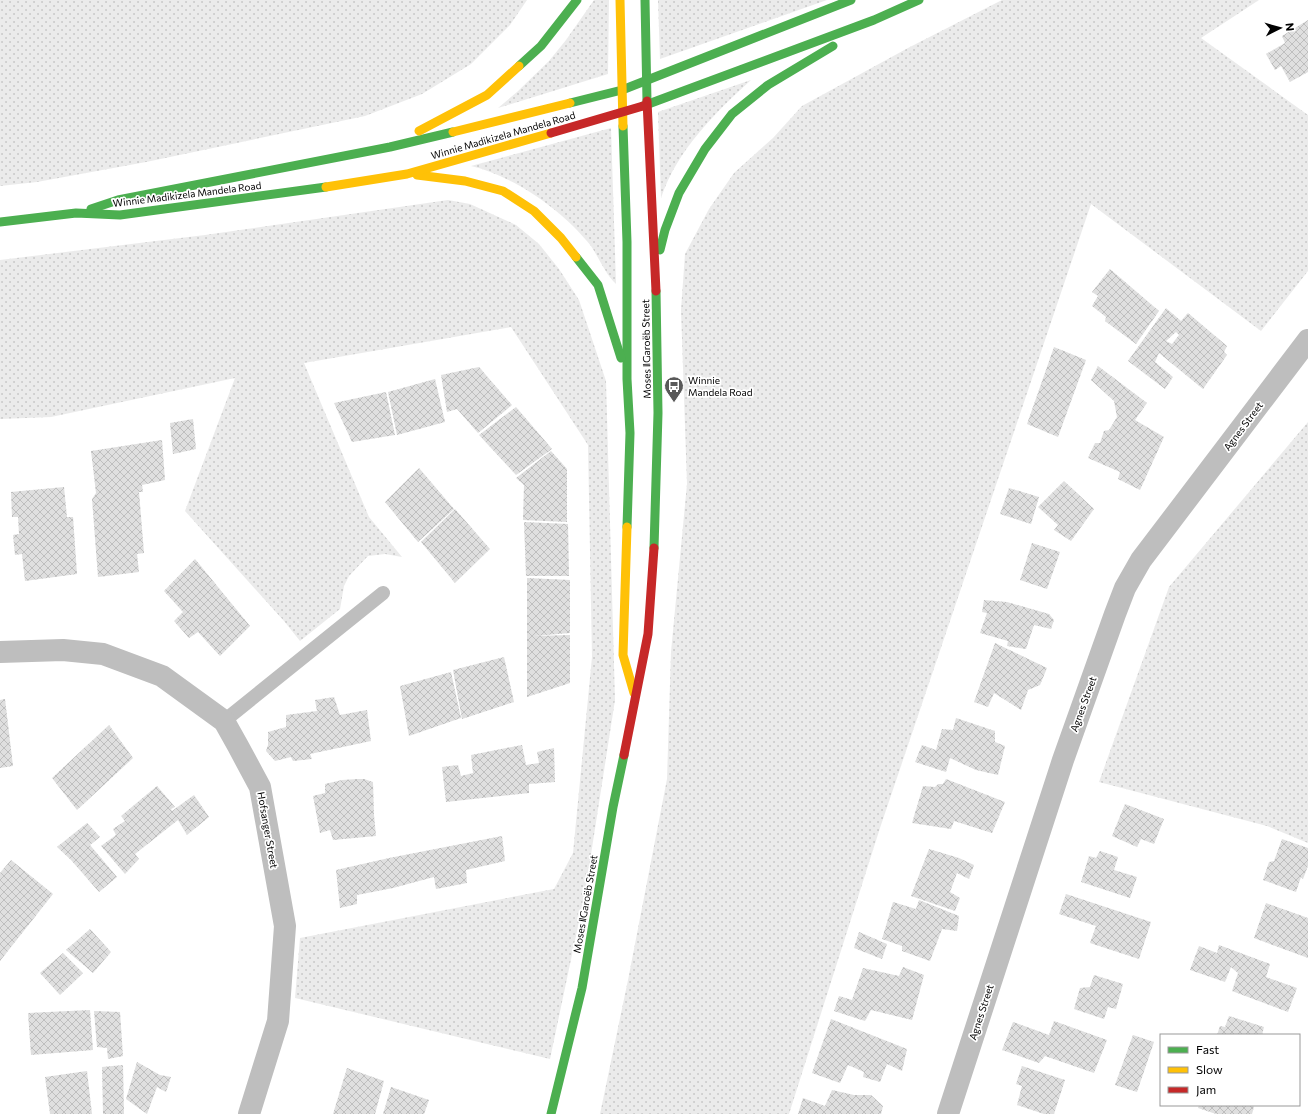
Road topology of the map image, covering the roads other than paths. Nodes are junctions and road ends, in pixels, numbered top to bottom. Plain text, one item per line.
1 (576, 0) edge
2 (620, 0) edge
3 (645, 0) edge
4 (851, 0) edge
5 (919, 0) edge
6 (874, 20) junction
7 (646, 81) junction
8 (622, 90) junction
9 (648, 105) junction
10 (622, 112) junction
11 (390, 147) junction
12 (407, 174) junction
13 (76, 213) junction
14 (0, 222) edge
15 (656, 269) junction
16 (1308, 340) edge
17 (627, 379) junction
18 (383, 593) dead end
19 (0, 652) edge
20 (635, 696) junction
21 (224, 721) junction
22 (249, 1114) edge
23 (552, 1114) edge
24 (948, 1114) edge

1 - 11 main road
2 - 8 main road, Moses ǁGaroëb Street
3 - 7 main road, Moses ǁGaroëb Street
4 - 7 main road, Winnie Madikizela Mandela Road
5 - 6 main road, Winnie Madikizela Mandela Road
6 - 9 main road, Winnie Madikizela Mandela Road
6 - 15 main road
7 - 8 main road, Winnie Madikizela Mandela Road
7 - 9 main road, Moses ǁGaroëb Street
8 - 10 main road, Moses ǁGaroëb Street
8 - 11 main road, Winnie Madikizela Mandela Road
9 - 10 main road, Winnie Madikizela Mandela Road
9 - 15 main road, Moses ǁGaroëb Street
10 - 12 main road, Winnie Madikizela Mandela Road
10 - 17 main road, Moses ǁGaroëb Street
11 - 13 main road, Winnie Madikizela Mandela Road
12 - 13 main road, Winnie Madikizela Mandela Road
12 - 17 main road
13 - 14 main road, Winnie Madikizela Mandela Road
15 - 20 main road, Moses ǁGaroëb Street
16 - 24 street, Agnes Street
17 - 20 main road, Moses ǁGaroëb Street
18 - 21 lane
19 - 21 street, Hofsanger Street
20 - 23 main road, Moses ǁGaroëb Street
21 - 22 street, Hofsanger Street

